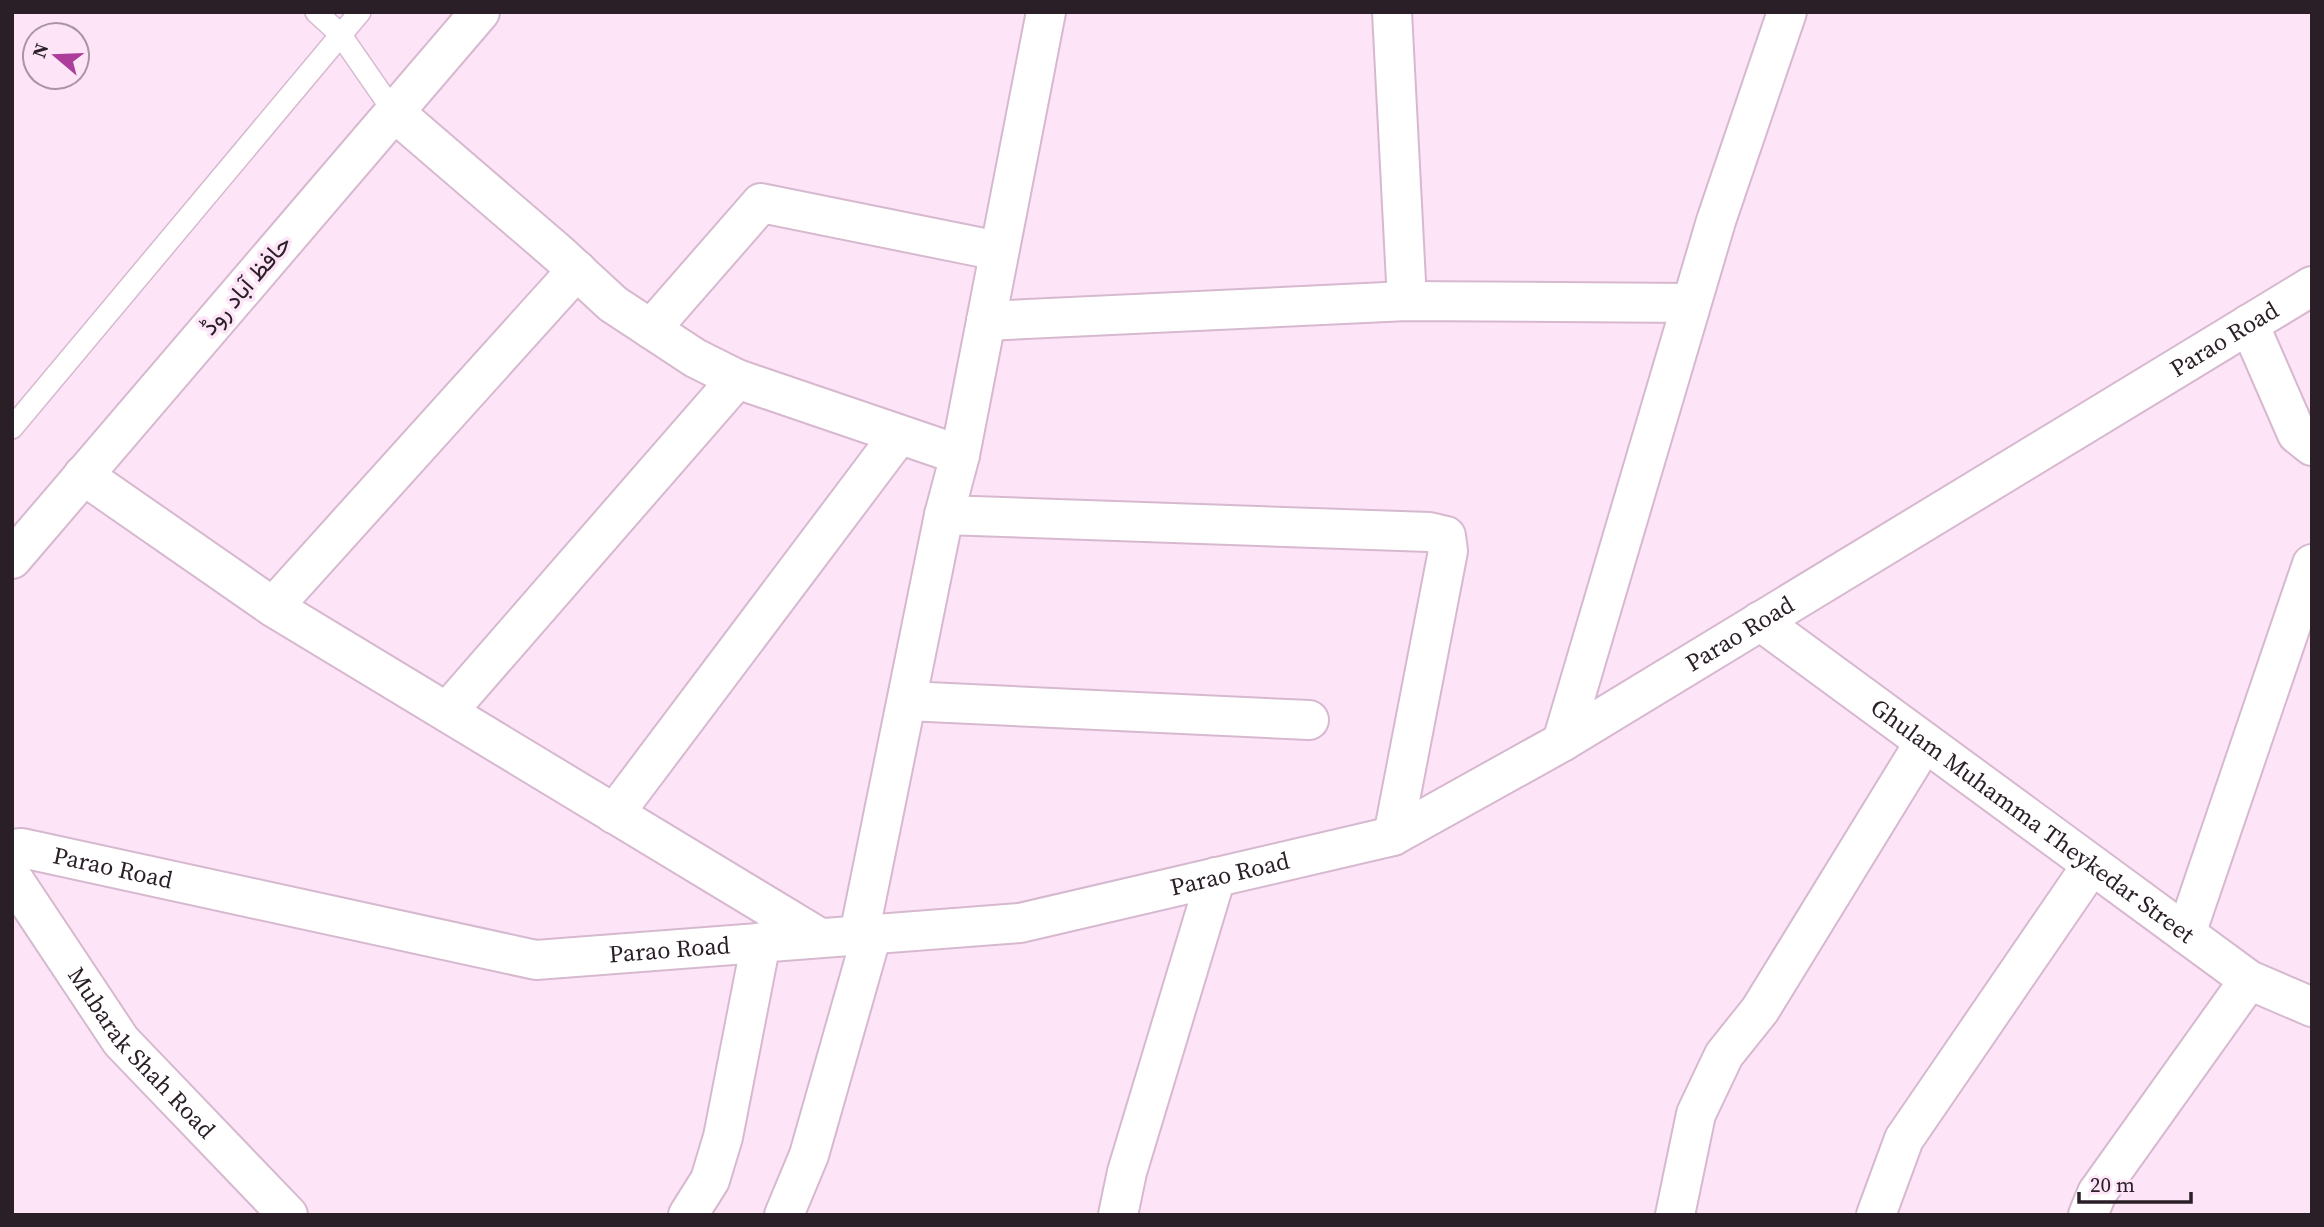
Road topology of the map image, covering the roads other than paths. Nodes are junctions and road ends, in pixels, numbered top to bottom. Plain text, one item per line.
1 (316, 12) edge
2 (360, 12) edge
3 (480, 12) edge
4 (1046, 12) edge
5 (1392, 12) edge
6 (1787, 12) edge
7 (340, 34) junction
8 (394, 113) junction
9 (999, 251) junction
10 (577, 270) junction
11 (2312, 286) edge
12 (1407, 301) junction
13 (1691, 303) junction
14 (986, 321) junction
15 (2249, 324) junction
16 (651, 329) junction
17 (737, 379) junction
18 (12, 428) edge
19 (899, 435) junction
20 (2312, 446) edge
21 (960, 455) junction
22 (83, 475) junction
23 (944, 515) junction
24 (12, 559) edge
25 (2312, 564) edge
26 (273, 607) junction
27 (1760, 621) junction
28 (907, 701) junction
29 (447, 712) junction
30 (1309, 720) dead end
31 (1562, 742) junction
32 (1924, 743) junction
33 (614, 814) junction
34 (1393, 836) junction
35 (12, 849) edge
36 (2091, 866) junction
37 (12, 877) edge
38 (1216, 877) junction
39 (866, 934) junction
40 (2186, 934) junction
41 (820, 938) junction
42 (761, 942) junction
43 (2249, 980) junction
44 (2312, 1007) edge
45 (288, 1215) edge
46 (688, 1215) edge
47 (784, 1215) edge
48 (1118, 1215) edge
49 (1675, 1215) edge
50 (1876, 1215) edge
51 (2088, 1215) edge

1 - 7 lane
2 - 7 lane
3 - 8 street, حافظ آباد روڈ
4 - 9 street
5 - 12 street
6 - 13 street
7 - 8 lane
7 - 18 lane
8 - 10 street
8 - 22 street, حافظ آباد روڈ
9 - 14 street
9 - 16 street
10 - 16 street
10 - 26 street
11 - 15 street, Parao Road
12 - 13 street
12 - 14 street
13 - 31 street
14 - 21 street
15 - 20 street
15 - 27 street, Parao Road
16 - 17 street
17 - 19 street
17 - 29 street
19 - 21 street
19 - 33 street
21 - 23 street
22 - 24 street, حافظ آباد روڈ
22 - 26 street
23 - 28 street
23 - 34 street
25 - 40 street
26 - 29 street
27 - 31 street, Parao Road
27 - 32 street, Ghulam Muhamma Theykedar Street
28 - 30 street
28 - 39 street
29 - 33 street
31 - 34 street, Parao Road
32 - 36 street, Ghulam Muhamma Theykedar Street
32 - 49 street
33 - 41 street
34 - 38 street, Parao Road
35 - 42 street, Parao Road
36 - 40 street, Ghulam Muhamma Theykedar Street
36 - 50 street
37 - 45 street, Mubarak Shah Road
38 - 39 street, Parao Road
38 - 48 street
39 - 41 street, Parao Road
39 - 47 street
40 - 43 street, Ghulam Muhamma Theykedar Street
41 - 42 street, Parao Road
42 - 46 street
43 - 44 street, Ghulam Muhamma Theykedar Street
43 - 51 street

